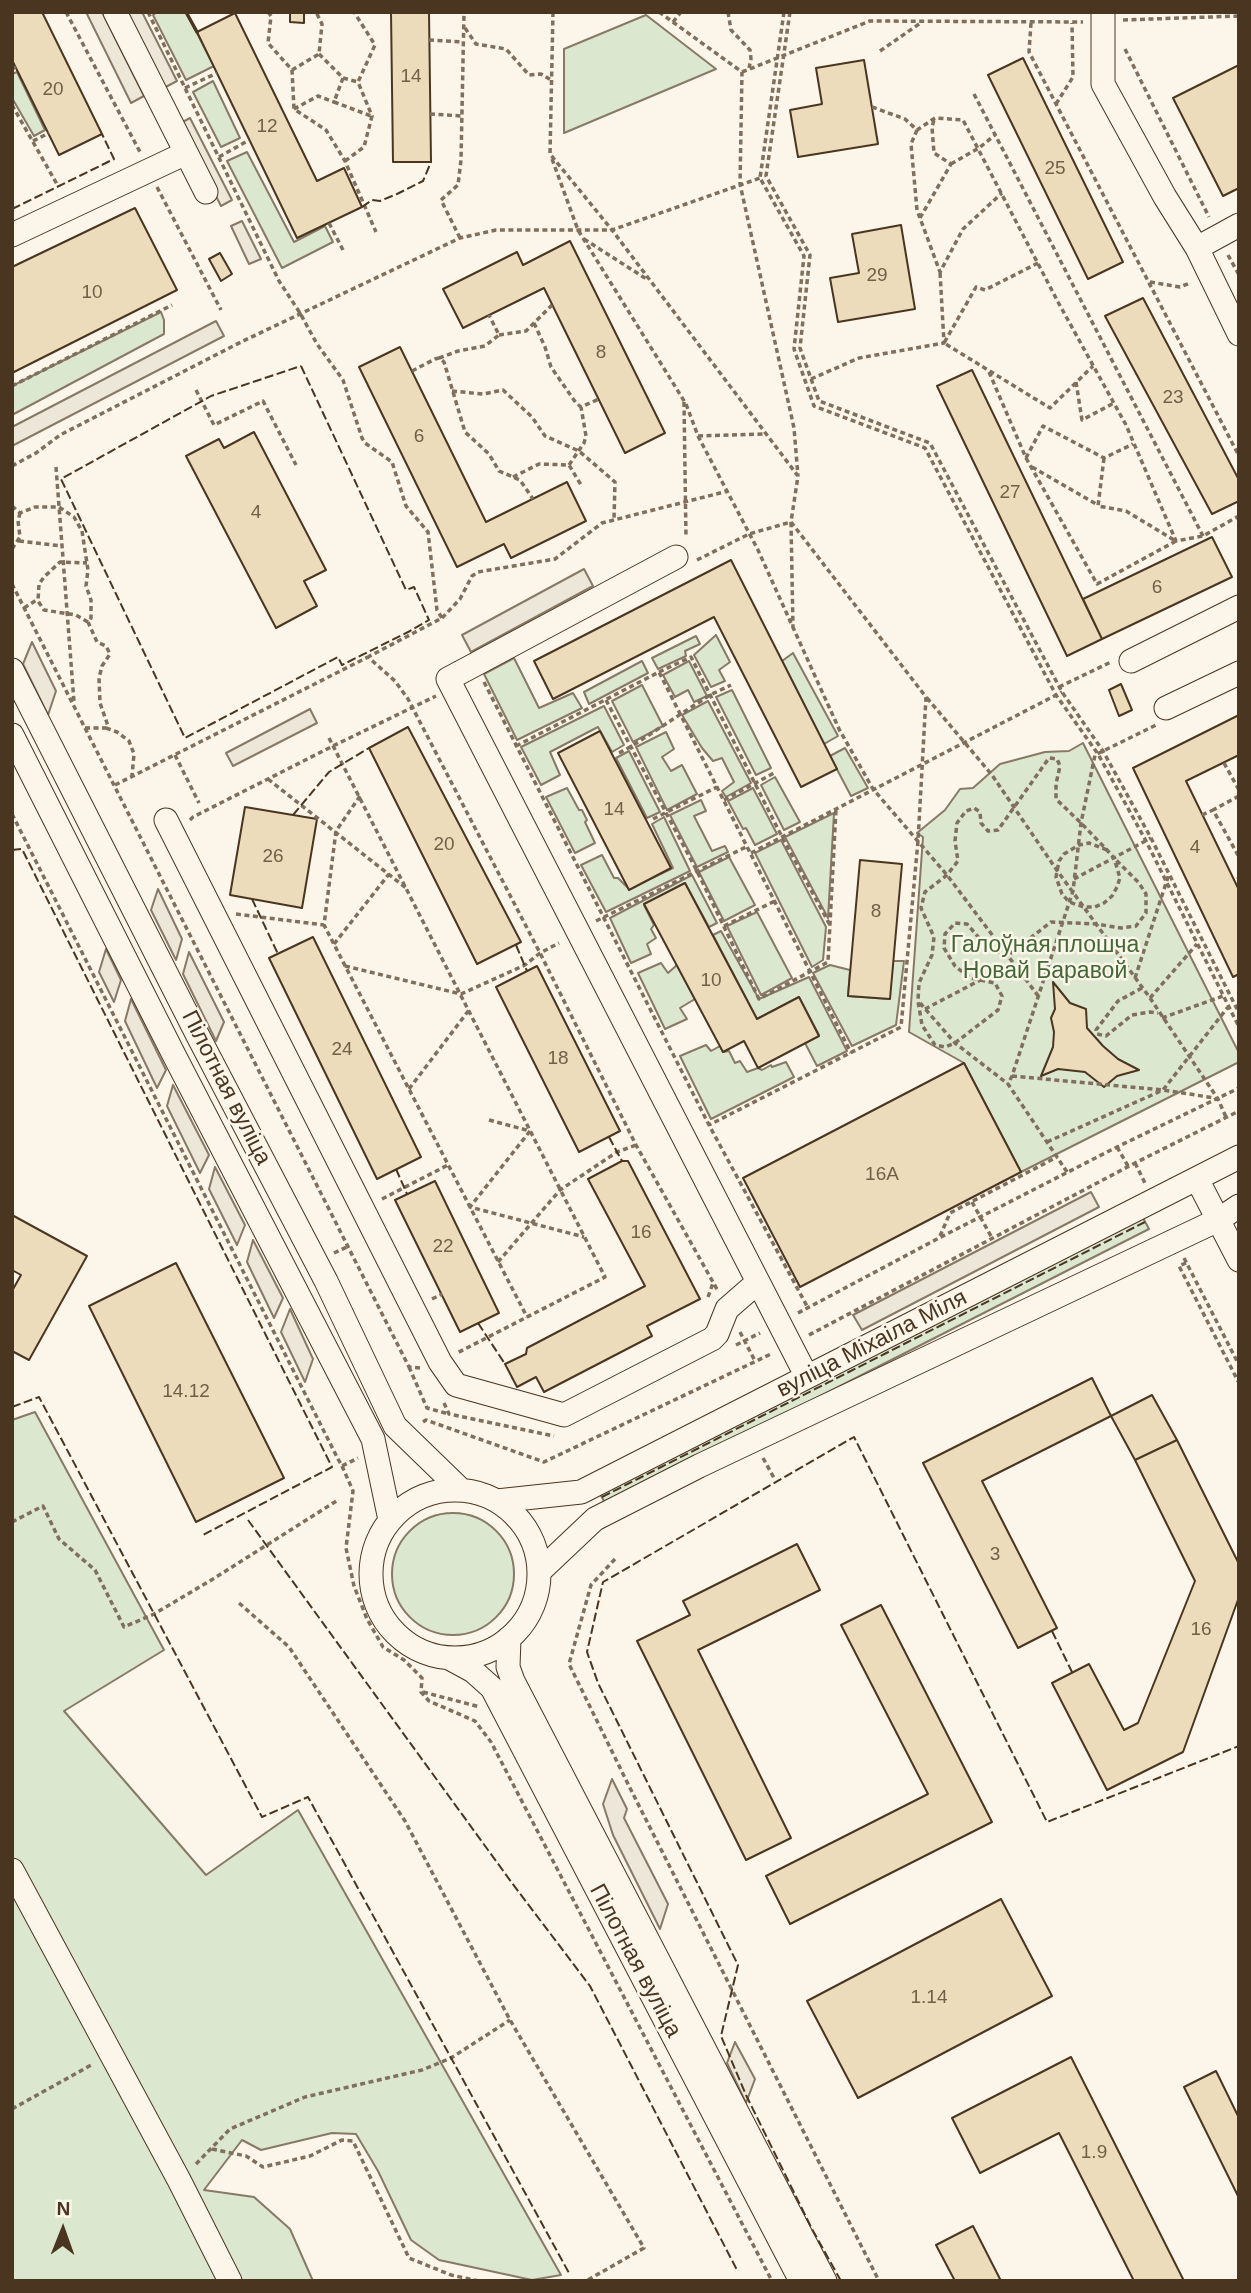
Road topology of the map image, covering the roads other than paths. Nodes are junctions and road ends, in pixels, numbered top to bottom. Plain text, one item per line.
1 (115, 12) edge
2 (1103, 16) edge
3 (186, 153) junction
4 (206, 192) dead end
5 (1239, 225) edge
6 (12, 235) edge
7 (1197, 248) junction
8 (1239, 334) edge
9 (683, 555) road end
10 (1239, 607) edge
11 (1131, 661) dead end
12 (12, 670) edge
13 (1239, 673) edge
14 (1166, 708) dead end
15 (12, 735) edge
16 (177, 821) road end
17 (1239, 1157) edge
18 (1197, 1179) junction
19 (1239, 1206) edge
20 (1218, 1220) junction
21 (1239, 1260) edge
22 (758, 1282) junction
23 (807, 1377) junction
24 (461, 1490) junction
25 (497, 1501) junction
26 (390, 1520) junction
27 (539, 1572) junction
28 (509, 1638) junction
29 (449, 1658) junction
30 (12, 1870) edge
31 (778, 2213) junction
32 (230, 2281) edge
33 (801, 2281) edge
34 (825, 2281) edge

1 - 3 street
2 - 7 street
3 - 4 street
3 - 6 street
5 - 7 street
7 - 8 street
9 - 22 street
10 - 11 street
12 - 24 street, Пілотная вуліца
13 - 14 street
15 - 26 street, Пілотная вуліца
16 - 22 street
17 - 18 street, вуліца Міхаіла Міля
18 - 20 street
18 - 23 street, вуліца Міхаіла Міля
19 - 20 street, вуліца Міхаіла Міля
20 - 21 street
20 - 27 street, вуліца Міхаіла Міля
22 - 23 street
23 - 25 street, вуліца Міхаіла Міля
24 - 25 street
24 - 26 street
25 - 27 street
26 - 29 street
27 - 28 street
28 - 29 street
28 - 31 street, Пілотная вуліца
29 - 31 street, Пілотная вуліца
30 - 32 street
31 - 33 street, Пілотная вуліца
31 - 34 street, Пілотная вуліца

